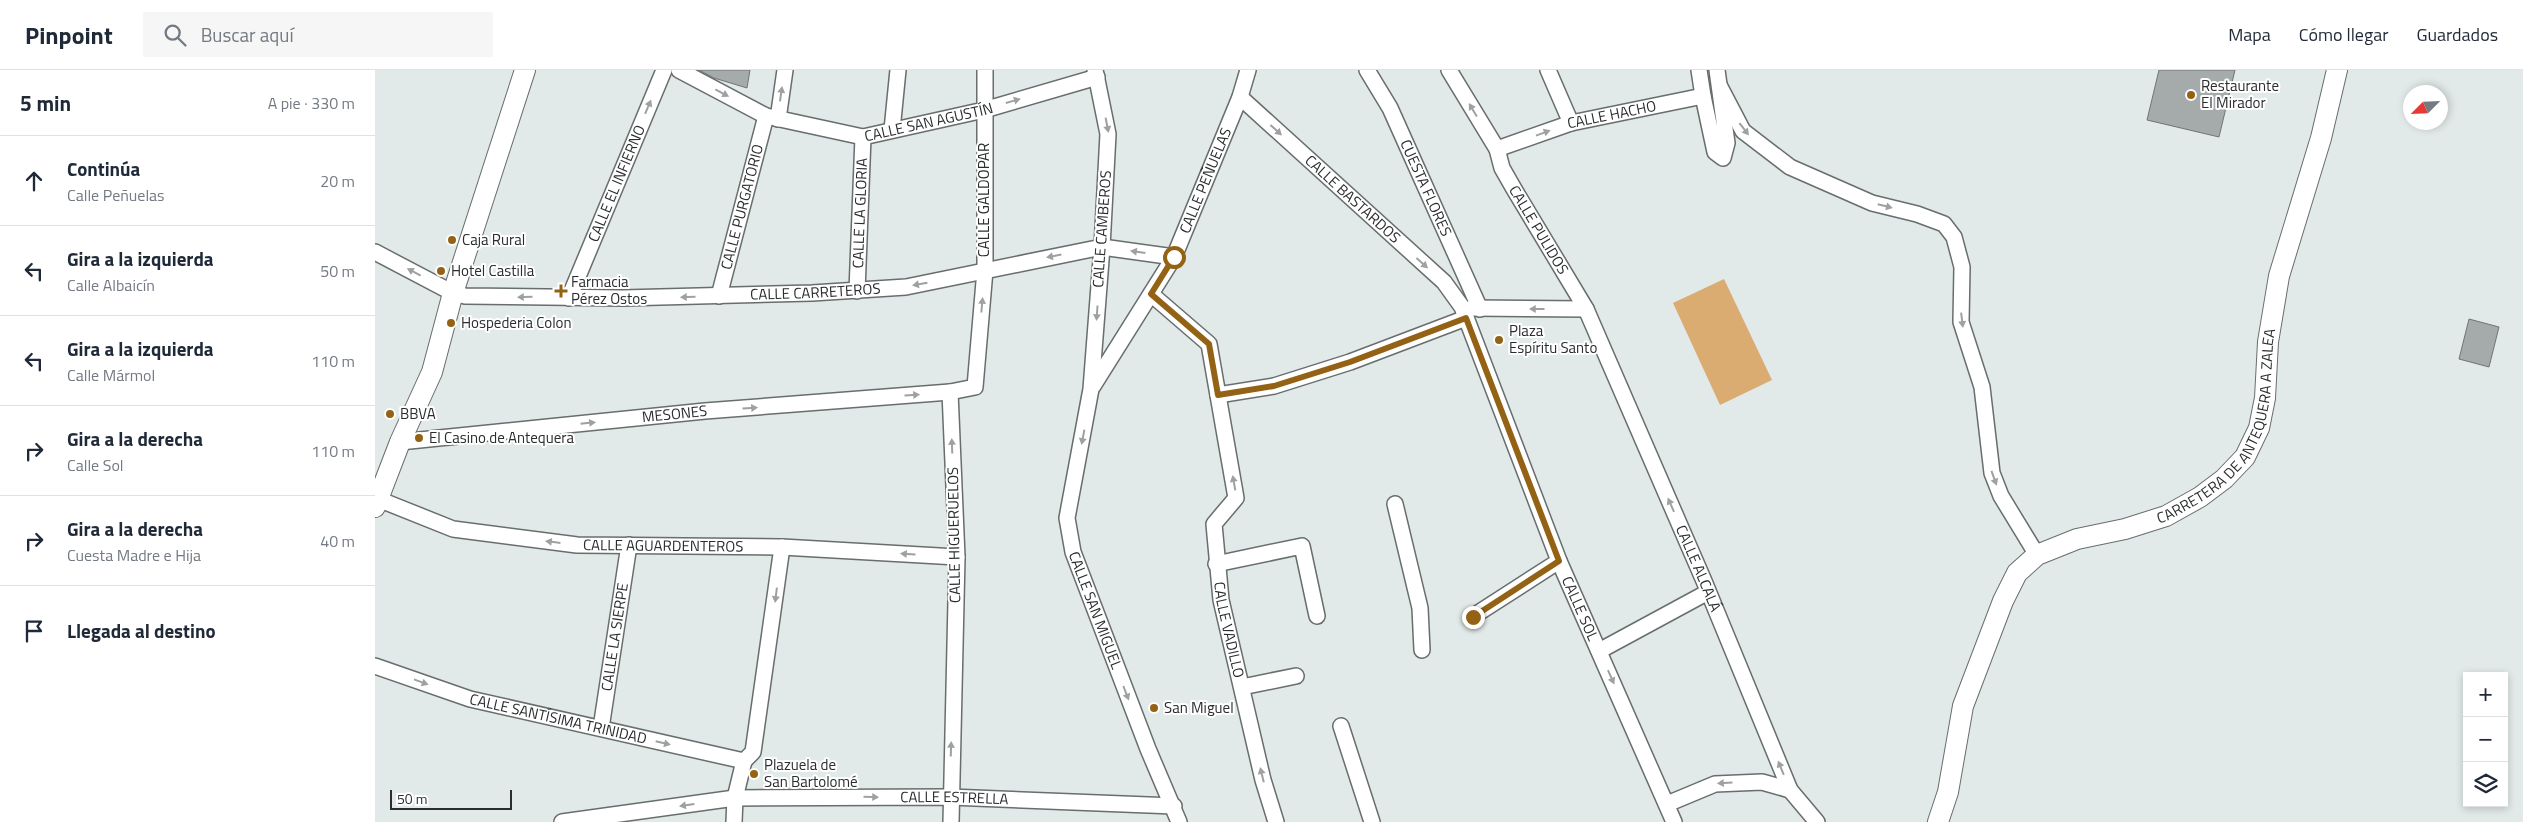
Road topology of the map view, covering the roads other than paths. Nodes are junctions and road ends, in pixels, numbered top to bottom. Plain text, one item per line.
1 (525, 70) edge
2 (664, 70) edge
3 (679, 70) edge
4 (785, 70) edge
5 (898, 70) edge
6 (985, 70) edge
7 (1248, 70) edge
8 (1367, 70) edge
9 (1449, 70) edge
10 (1549, 70) edge
11 (1699, 70) edge
12 (1717, 70) edge
13 (2337, 70) edge
14 (1096, 73) edge
15 (1720, 87) junction
16 (1703, 96) junction
17 (1240, 97) junction
18 (984, 110) junction
19 (772, 117) junction
20 (1571, 123) junction
21 (892, 130) junction
22 (863, 136) junction
23 (1497, 149) junction
24 (1102, 247) junction
25 (375, 252) edge
26 (1174, 257) junction
27 (985, 270) junction
28 (857, 291) junction
29 (453, 293) junction
30 (1151, 294) junction
31 (719, 296) junction
32 (569, 298) junction
33 (1585, 308) junction
34 (1480, 309) junction
35 (1464, 313) junction
36 (1091, 389) junction
37 (950, 392) junction
38 (1218, 395) junction
39 (400, 442) junction
40 (377, 503) edge
41 (1395, 504) dead end
42 (629, 546) junction
43 (782, 547) junction
44 (2037, 555) junction
45 (957, 557) junction
46 (1559, 561) junction
47 (1216, 564) junction
48 (1708, 592) junction
49 (1317, 616) dead end
50 (1473, 617) dead end
51 (1422, 650) dead end
52 (1599, 651) junction
53 (375, 666) edge
54 (1296, 676) dead end
55 (1241, 687) junction
56 (1341, 726) dead end
57 (601, 728) junction
58 (744, 761) junction
59 (1790, 790) junction
60 (735, 798) junction
61 (950, 798) junction
62 (1667, 804) junction
63 (1174, 806) junction
64 (562, 822) edge
65 (734, 822) edge
66 (951, 822) edge
67 (1179, 822) edge
68 (1276, 822) edge
69 (1373, 822) edge
70 (1674, 822) edge
71 (1817, 822) edge
72 (1938, 822) edge

1 - 29 main road
32 -> 2 street, CALLE EL INFIERNO
3 -> 19 street, CALLE SAN AGUSTÍN
19 -> 4 street, CALLE PURGATORIO
5 - 21 street
6 - 18 street, CALLE GALDOPAR
7 - 17 street, CALLE PEÑUELAS
8 - 34 street, CUESTA FLORES
23 -> 9 street, CALLE PULIDOS
10 - 20 street
11 - 16 street
12 - 15 street
13 - 44 main road, CARRETERA DE ANTEQUERA A ZALEA
18 -> 14 street, CALLE SAN AGUSTÍN
14 -> 24 street, CALLE CAMBEROS
15 - 16 street
15 -> 44 street
16 - 20 street, CALLE HACHO
17 - 26 street, CALLE PEÑUELAS
17 -> 35 street, CALLE BASTARDOS
18 - 21 street, CALLE SAN AGUSTÍN
18 - 27 street, CALLE GALDOPAR
19 - 22 street, CALLE SAN AGUSTÍN
19 - 31 street, CALLE PURGATORIO
23 -> 20 street, CALLE HACHO
21 - 22 street, CALLE SAN AGUSTÍN
22 - 28 street, CALLE LA GLORIA
23 - 33 street, CALLE PULIDOS
26 -> 24 street, CALLE CARRETEROS
24 -> 27 street, CALLE CARRETEROS
24 -> 36 street, CALLE CAMBEROS
29 -> 25 street
26 - 30 street, CALLE PEÑUELAS
27 -> 28 street, CALLE CARRETEROS
37 -> 27 street
28 - 31 street, CALLE CARRETEROS
32 -> 29 street, CALLE CARRETEROS
29 - 39 main road
30 - 36 street, CALLE PEÑUELAS
30 - 38 street
31 -> 32 street, CALLE CARRETEROS
33 -> 34 street
48 -> 33 street, CALLE ALCALÁ
34 - 35 street
35 - 38 street
35 - 46 street, CALLE SOL
36 -> 63 street, CALLE SAN MIGUEL
39 -> 37 street, MESONES
45 -> 37 street, CALLE HIGUERUELOS
47 -> 38 street, CALLE VADILLO
39 - 40 main road
42 -> 40 street, CALLE AGUARDENTEROS
41 - 51 street
42 - 43 street, CALLE AGUARDENTEROS
42 - 57 street, CALLE LA SIERPE
45 -> 43 street, CALLE AGUARDENTEROS
43 -> 58 street
44 - 72 main road, CARRETERA DE ANTEQUERA A ZALEA
61 -> 45 street, CALLE HIGUERUELOS
46 - 50 street
46 - 52 street, CALLE SOL
47 - 49 street
47 - 55 street, CALLE VADILLO
48 - 52 street
59 -> 48 street, CALLE ALCALÁ
52 -> 62 street, CALLE SOL
53 -> 57 street, CALLE SANTÍSIMA TRINIDAD
54 - 55 street
68 -> 55 street, CALLE VADILLO
56 - 69 street
57 -> 58 street, CALLE SANTÍSIMA TRINIDAD
58 - 60 street
59 -> 62 street
59 - 71 street, CALLE ALCALÁ
60 -> 61 street, CALLE ESTRELLA
60 -> 64 street, CALLE ESTRELLA
60 - 65 street
61 - 63 street, CALLE ESTRELLA
61 - 66 street, CALLE HIGUERUELOS
62 - 70 street, CALLE SOL
63 - 67 street, CALLE SAN MIGUEL

